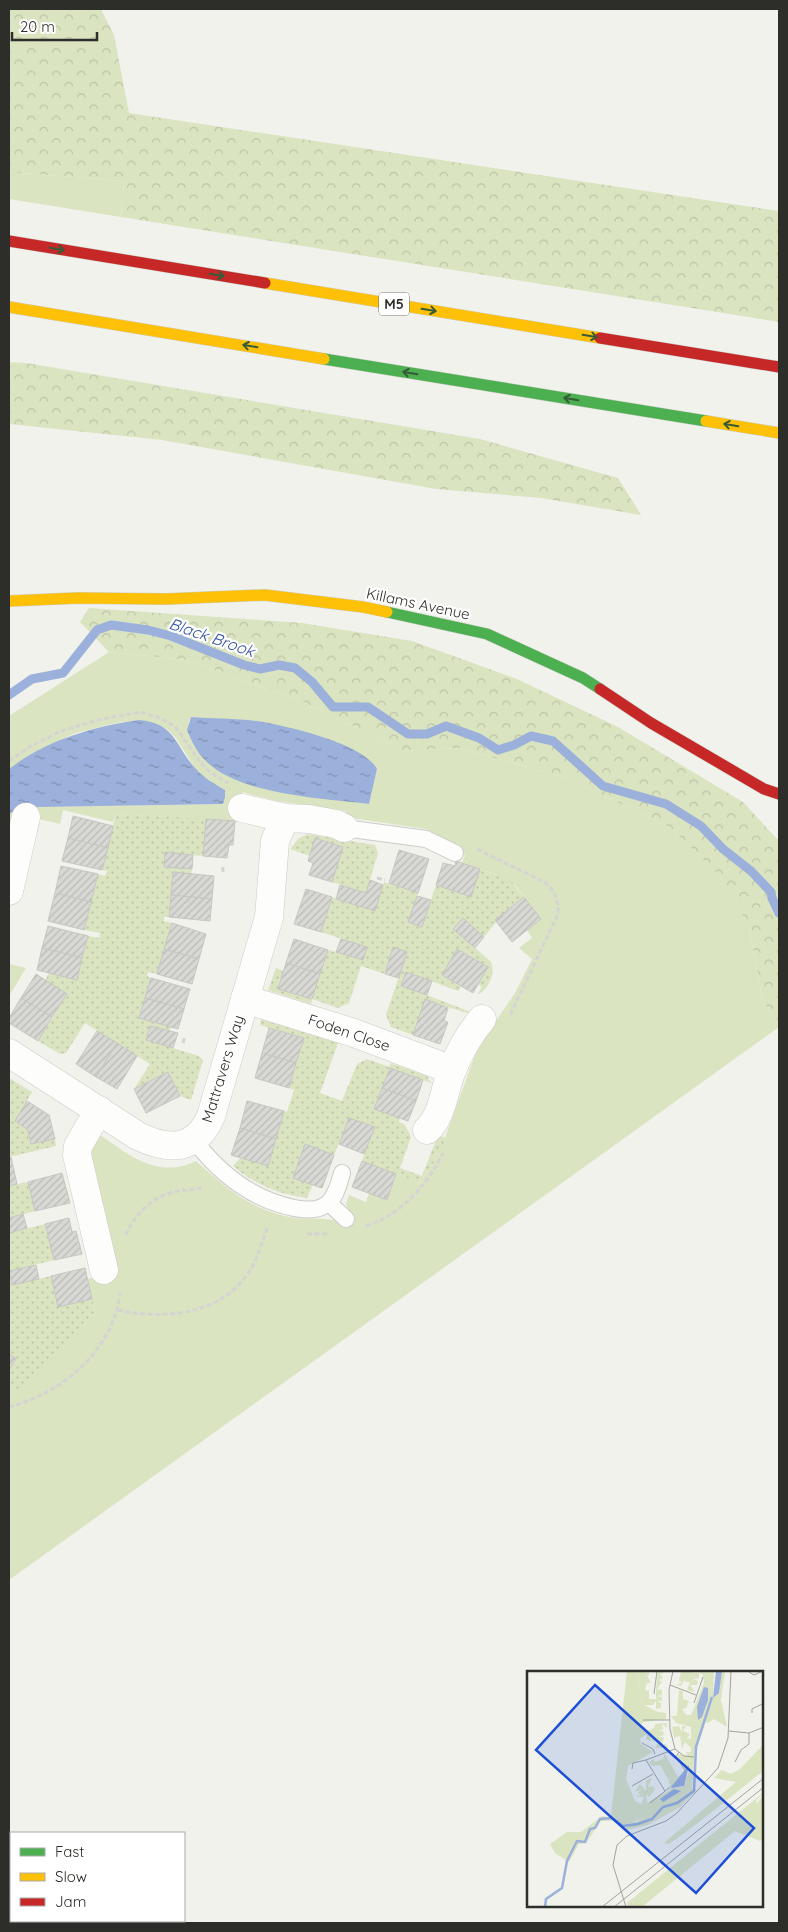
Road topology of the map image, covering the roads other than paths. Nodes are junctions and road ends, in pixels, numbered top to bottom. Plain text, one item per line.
1 (9, 241) edge
2 (9, 307) edge
3 (779, 367) edge
4 (779, 433) edge
5 (9, 602) edge
6 (779, 794) edge
7 (237, 796) road end
8 (26, 816) dead end
9 (284, 818) junction
10 (344, 828) joint
11 (462, 850) road end
12 (9, 891) edge
13 (245, 999) junction
14 (482, 1019) dead end
15 (9, 1053) edge
16 (452, 1070) junction
17 (98, 1110) junction
18 (436, 1139) road end
19 (194, 1140) junction
20 (342, 1173) dead end
21 (329, 1203) junction
22 (346, 1219) dead end
23 (104, 1270) dead end

1 -> 3 main road, M5
4 -> 2 main road
5 - 6 main road, Killams Avenue
7 - 9 street
8 - 12 street
9 - 10 street
9 - 13 street, Mattravers Way
10 - 11 lane
13 - 16 street, Foden Close
13 - 19 street, Mattravers Way
14 - 16 street
15 - 17 street, Mattravers Way
16 - 18 street
17 - 19 street, Mattravers Way
17 - 23 street
19 - 21 lane
20 - 21 lane
21 - 22 lane

